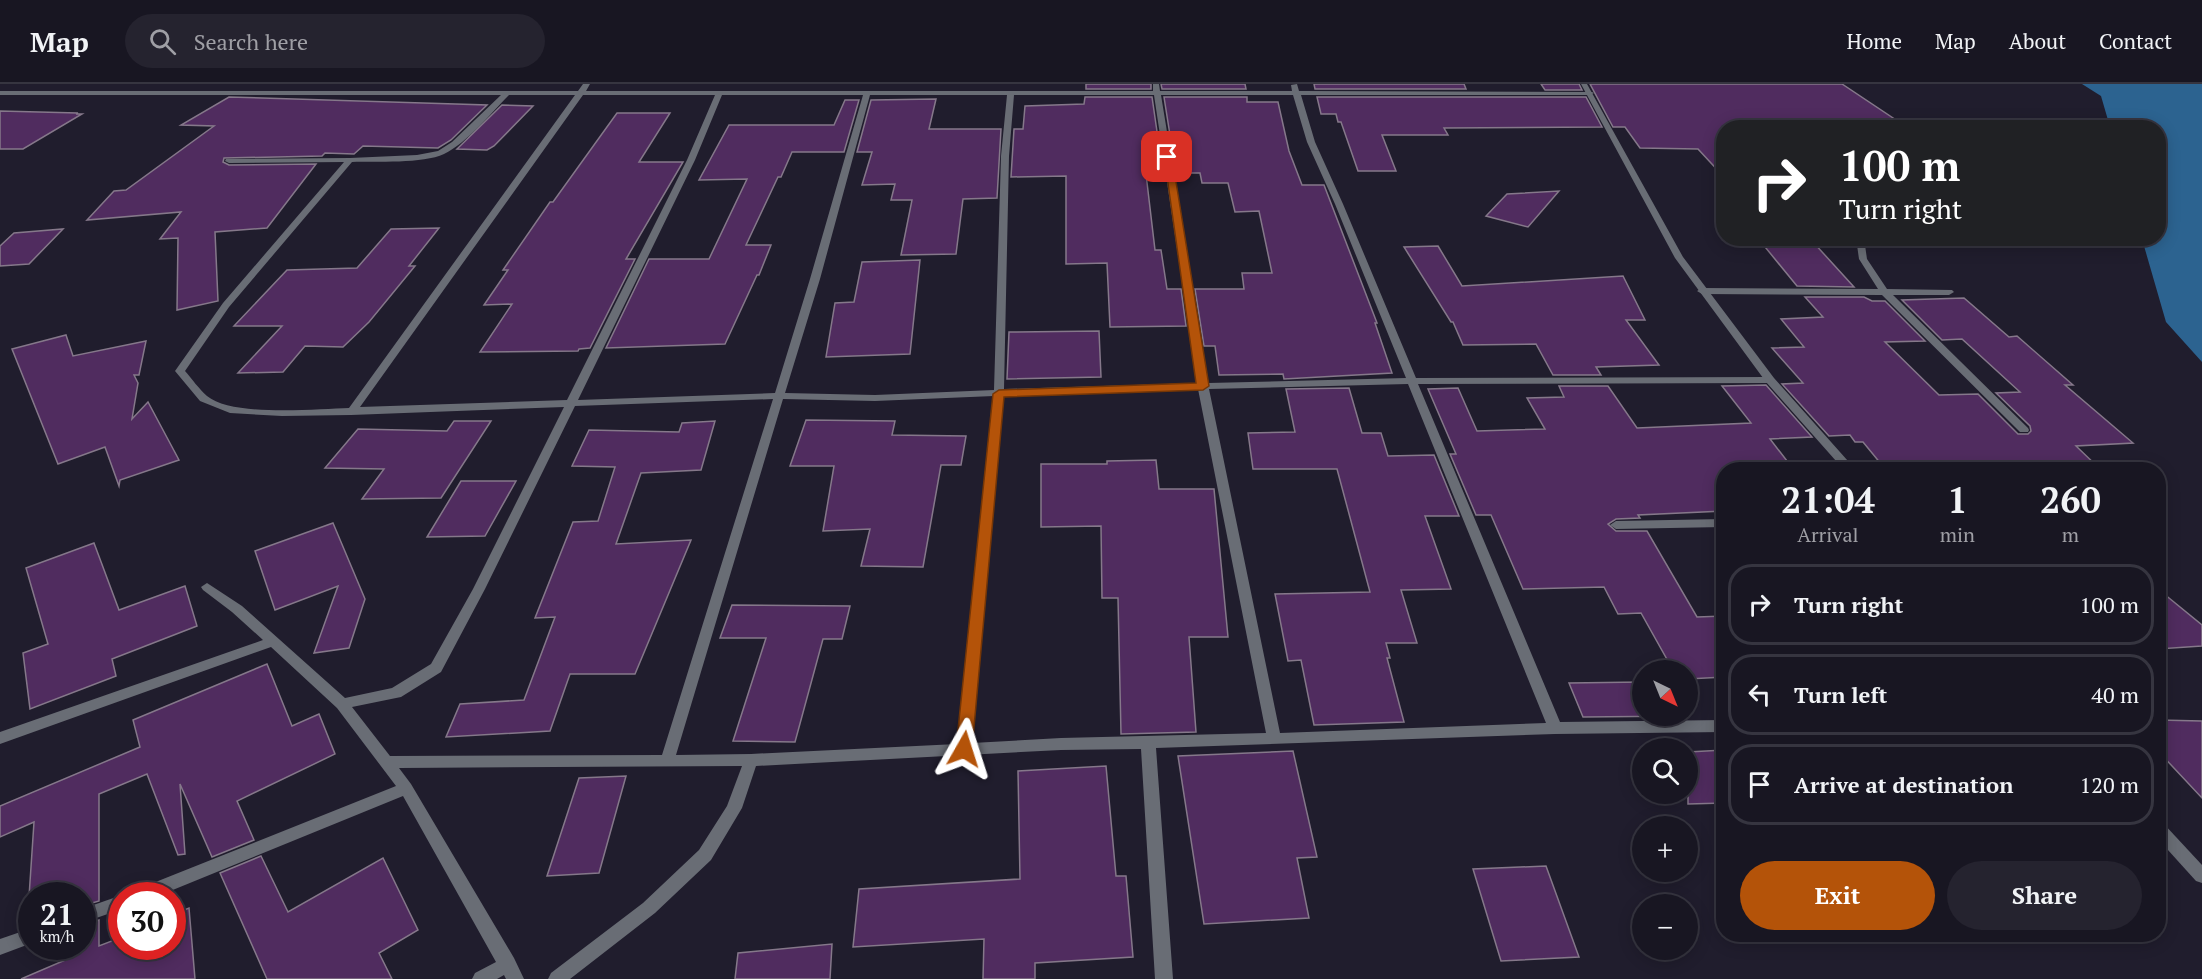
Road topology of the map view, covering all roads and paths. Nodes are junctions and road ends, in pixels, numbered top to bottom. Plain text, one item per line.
1 (308, 84) edge
2 (444, 84) edge
3 (588, 84) edge
4 (1584, 84) edge
5 (1157, 88) edge
6 (1295, 88) edge
7 (720, 92) junction
8 (0, 93) edge
9 (867, 93) junction
10 (1011, 93) junction
11 (1590, 93) junction
12 (295, 94) junction
13 (433, 94) junction
14 (507, 94) junction
15 (579, 94) junction
16 (350, 160) junction
17 (230, 161) dead end
18 (1861, 246) edge
19 (1702, 291) junction
20 (1884, 291) junction
21 (1949, 292) dead end
22 (1770, 380) junction
23 (1414, 381) junction
24 (1203, 386) junction
25 (999, 394) junction
26 (779, 396) junction
27 (571, 402) junction
28 (351, 412) junction
29 (2024, 430) dead end
30 (1844, 462) edge
31 (1716, 523) edge
32 (1616, 525) dead end
33 (207, 587) dead end
34 (271, 642) junction
35 (342, 704) junction
36 (1716, 726) edge
37 (1556, 728) junction
38 (1274, 737) junction
39 (0, 738) edge
40 (1148, 744) junction
41 (964, 749) junction
42 (751, 760) junction
43 (667, 761) junction
44 (389, 762) junction
45 (406, 788) junction
46 (2166, 837) edge
47 (2202, 876) edge
48 (174, 882) edge
49 (18, 940) edge
50 (0, 947) edge
51 (512, 971) edge
52 (481, 979) edge
53 (557, 979) edge
54 (1164, 979) edge

1 - 12 street
2 - 13 street
3 - 15 street
4 - 11 street
5 - 6 street
5 - 10 street
5 - 24 street
6 - 11 street
6 - 23 street
7 - 9 street
7 - 15 street
7 - 27 street
8 - 12 street
9 - 10 street
9 - 26 street
10 - 25 street
11 - 19 street
12 - 13 street
13 - 14 street
14 - 15 street
14 - 16 street
15 - 28 street
16 - 17 street
16 - 28 street
18 - 20 street
19 - 20 street
19 - 22 street
20 - 21 street
20 - 29 street
22 - 23 street
22 - 30 street
23 - 24 street
23 - 37 street
24 - 25 street
24 - 38 street
25 - 26 street
25 - 41 street
26 - 27 street
26 - 43 street
27 - 28 street
27 - 35 street
31 - 32 street
33 - 34 street
34 - 35 street
34 - 39 street
35 - 44 street
36 - 37 street
37 - 38 street
38 - 40 street
40 - 41 street
40 - 54 street
41 - 42 street
42 - 43 street
42 - 53 street
43 - 44 street
44 - 45 street
45 - 48 street
45 - 51 street
46 - 47 street
49 - 50 street
51 - 52 street

